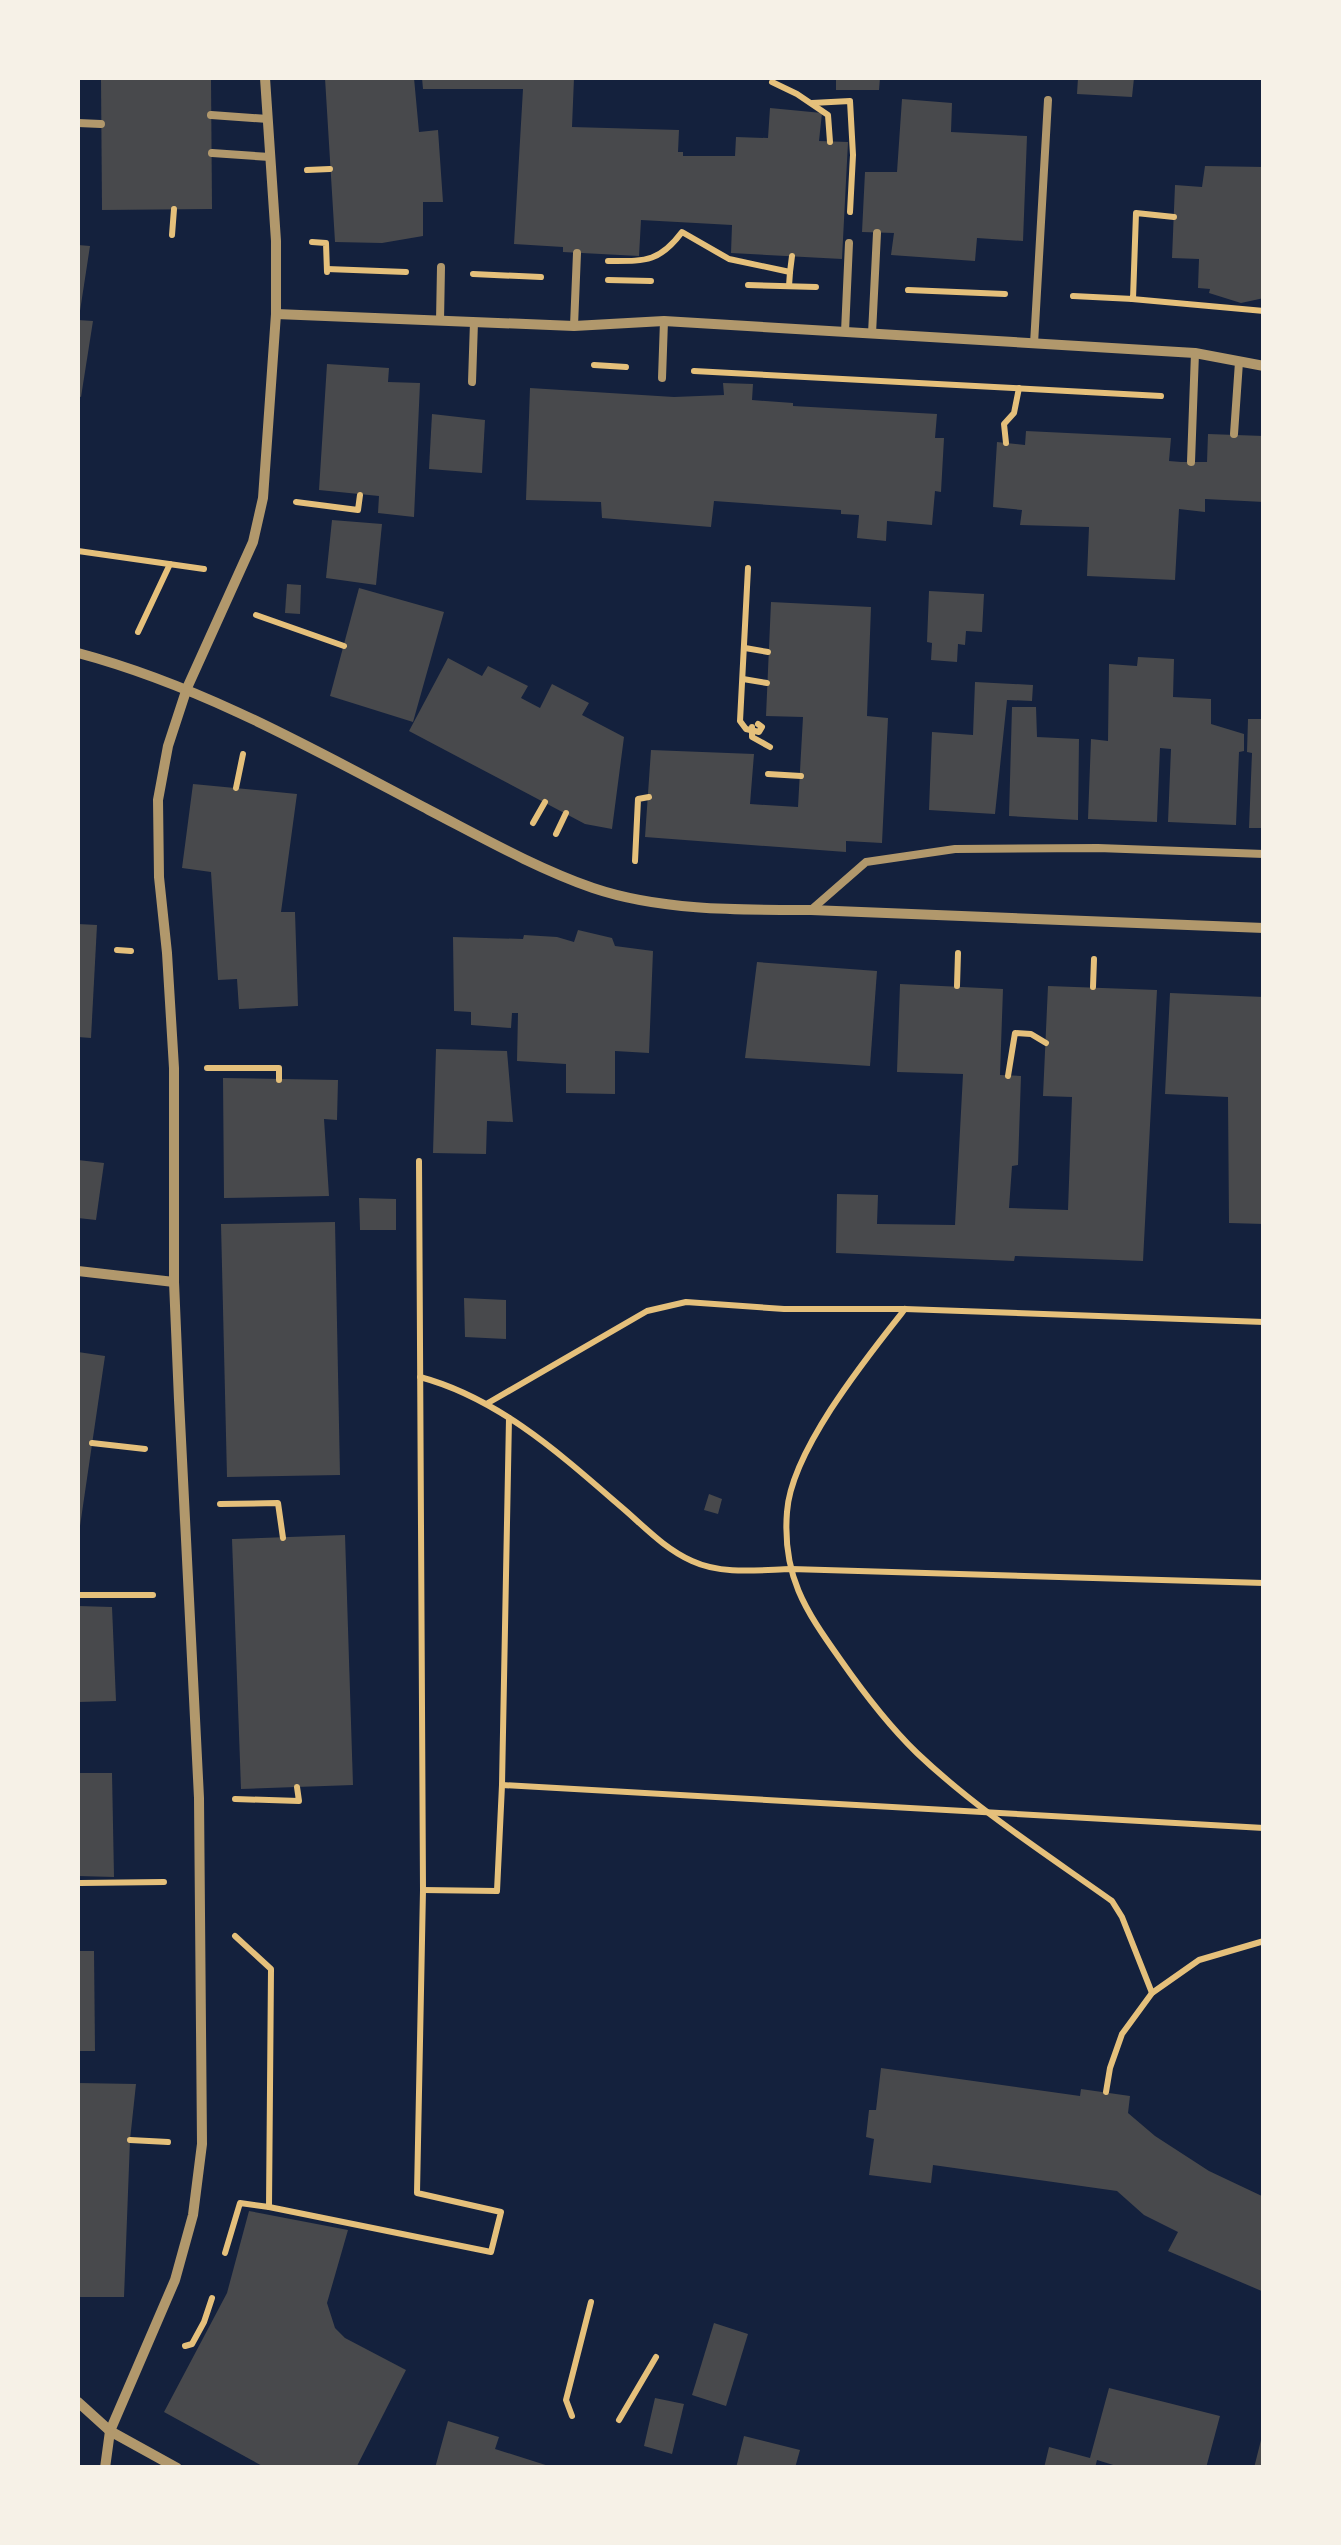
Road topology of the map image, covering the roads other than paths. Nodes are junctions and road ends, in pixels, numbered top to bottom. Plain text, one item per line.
1 (265, 78) edge
2 (1048, 100) dead end
3 (211, 115) dead end
4 (268, 119) junction
5 (78, 123) edge
6 (101, 124) dead end
7 (212, 153) dead end
8 (270, 157) junction
9 (877, 233) dead end
10 (849, 243) dead end
11 (577, 256) road end
12 (441, 267) dead end
13 (276, 314) junction
14 (440, 321) junction
15 (664, 321) junction
16 (474, 322) junction
17 (574, 326) junction
18 (845, 332) junction
19 (872, 334) junction
20 (1034, 344) junction
21 (1195, 354) junction
22 (1239, 362) junction
23 (1264, 366) edge
24 (662, 374) road end
25 (472, 382) dead end
26 (1234, 434) dead end
27 (1191, 462) dead end
28 (78, 653) edge
29 (187, 688) junction
30 (1264, 854) edge
31 (811, 910) junction
32 (1264, 928) edge
33 (78, 1271) edge
34 (174, 1282) junction
35 (78, 2402) edge
36 (110, 2431) junction
37 (105, 2468) edge
38 (177, 2468) edge

1 - 4 street
2 - 20 lane
3 - 4 lane
4 - 8 street
5 - 6 lane
7 - 8 lane
8 - 13 street
9 - 19 lane
10 - 18 lane
11 - 17 lane
12 - 14 lane
13 - 14 street
13 - 29 street
14 - 16 street
15 - 17 street
15 - 18 street
15 - 24 lane
16 - 17 street
16 - 25 lane
18 - 19 street
19 - 20 street
20 - 21 street
21 - 22 street
21 - 27 lane
22 - 23 street
22 - 26 lane
28 - 29 street
29 - 31 street
29 - 34 street
30 - 31 lane
31 - 32 street
33 - 34 street
34 - 36 street
35 - 36 street
36 - 37 street
36 - 38 street

